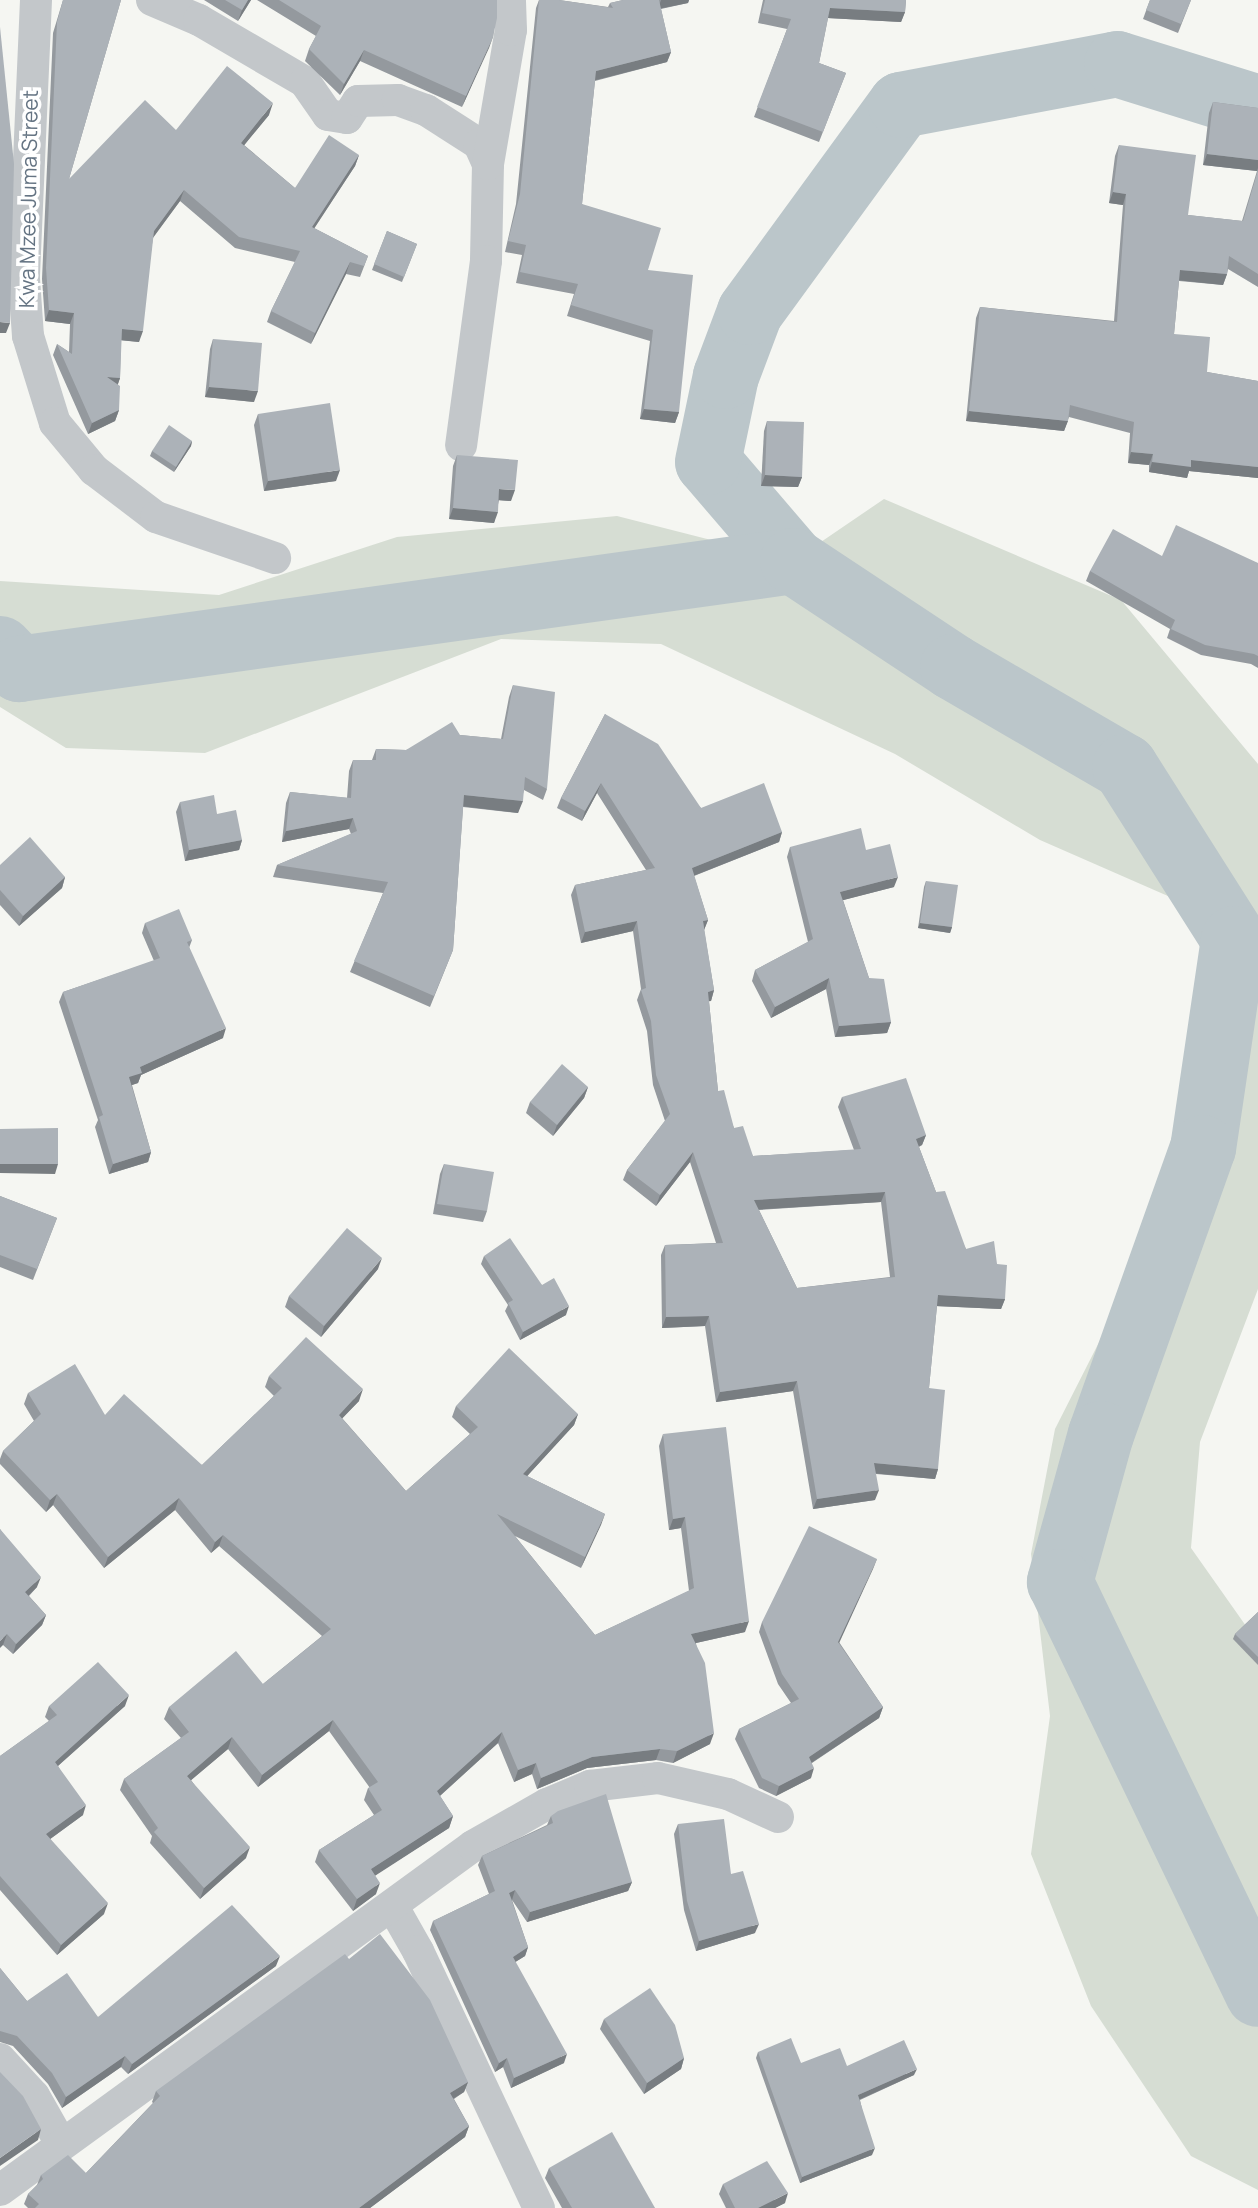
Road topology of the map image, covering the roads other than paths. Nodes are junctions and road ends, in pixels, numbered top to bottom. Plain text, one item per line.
1 (36, 0) edge
2 (152, 0) edge
3 (510, 0) edge
4 (488, 164) junction
5 (461, 444) dead end
6 (275, 558) dead end
7 (778, 1817) dead end
8 (393, 1907) junction
9 (0, 2059) edge
10 (60, 2142) junction
11 (0, 2190) edge
12 (539, 2208) edge

1 - 6 street, Kwa Mzee Juma Street
2 - 4 street
3 - 4 street
4 - 5 street
7 - 8 street
8 - 10 street
8 - 12 street
9 - 10 street
10 - 11 street

